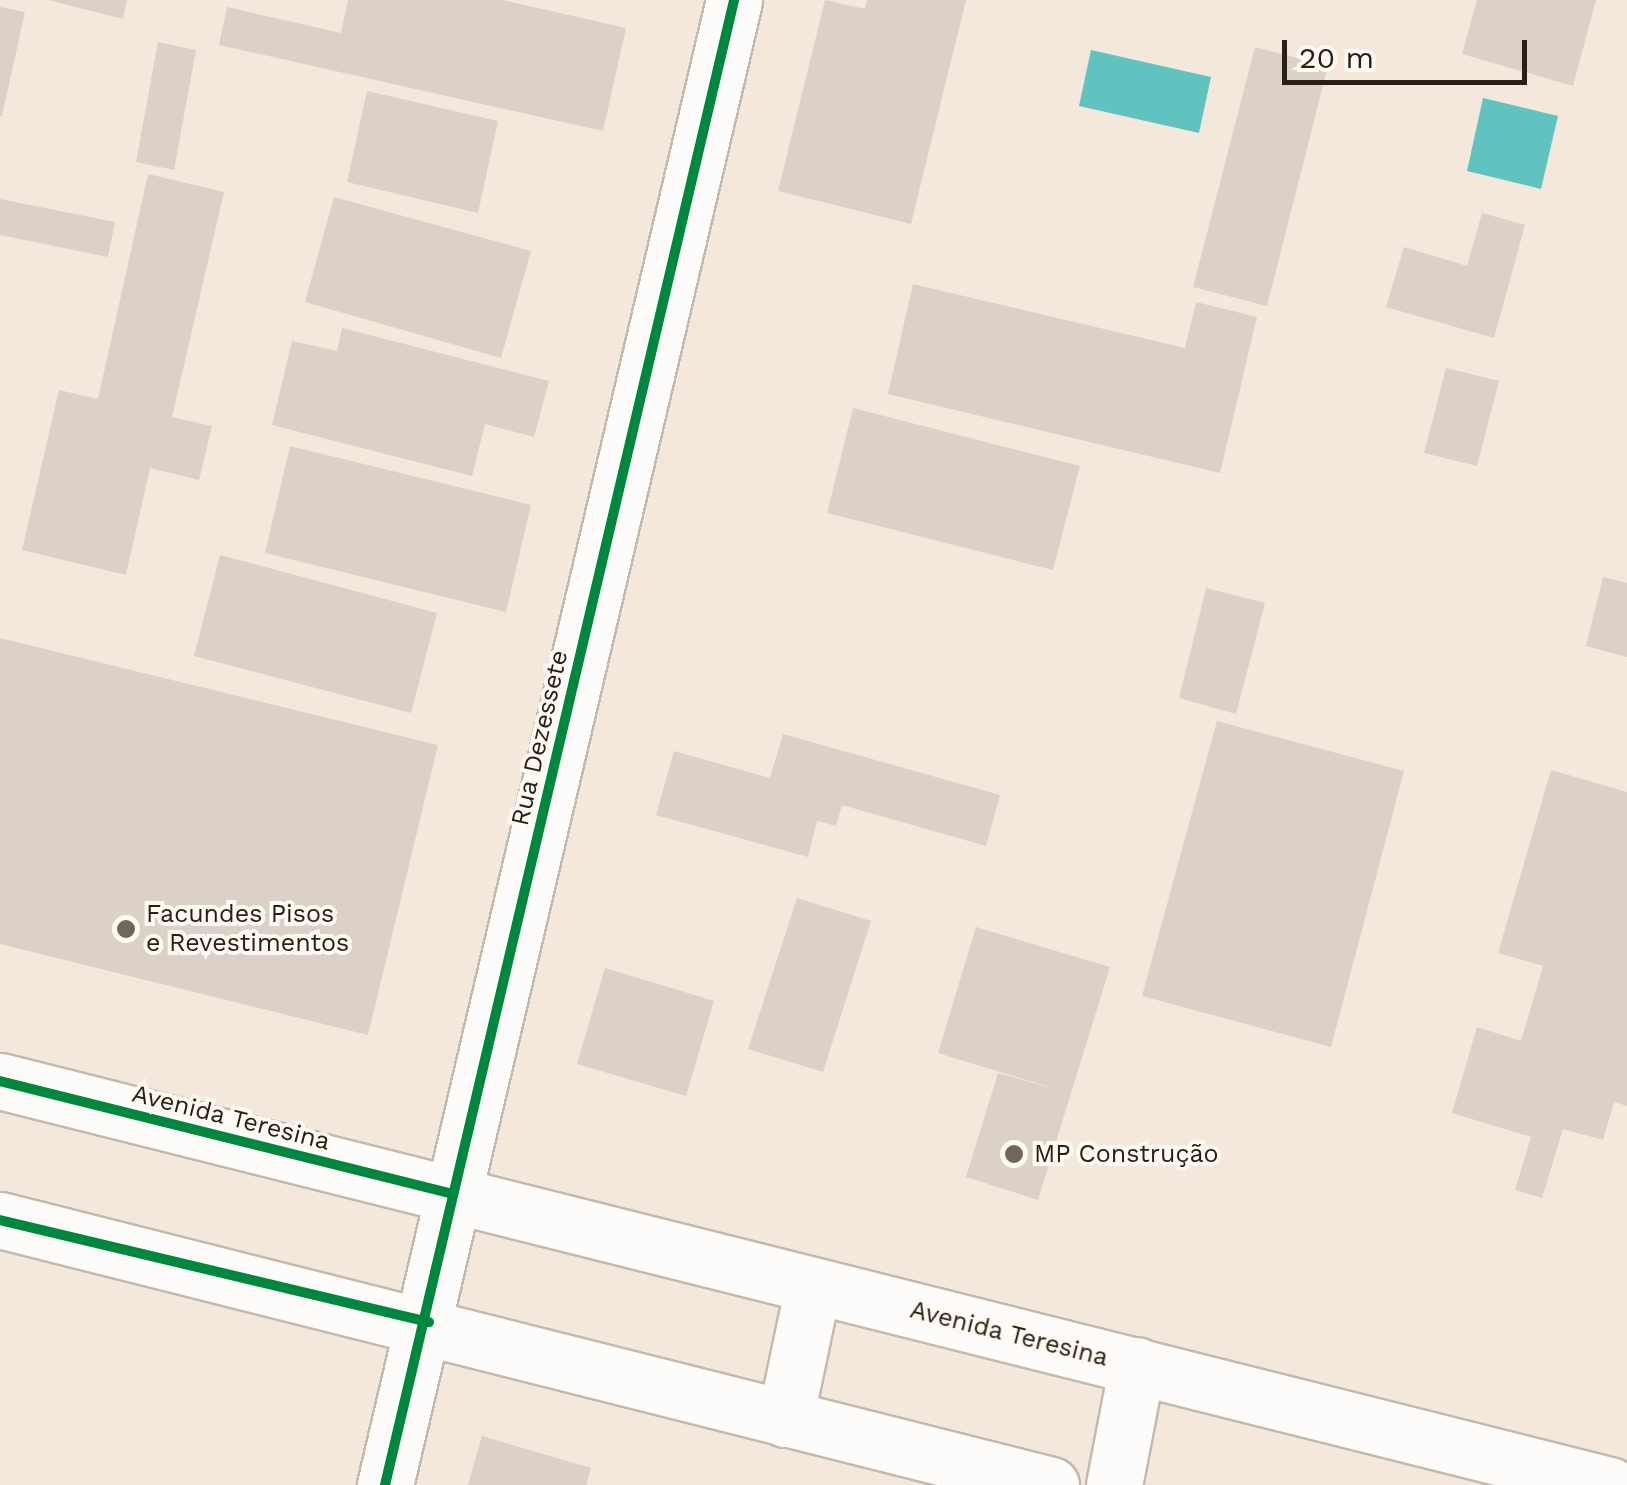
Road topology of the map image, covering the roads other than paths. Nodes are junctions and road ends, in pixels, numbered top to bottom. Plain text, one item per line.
1 (734, 0) edge
2 (0, 1081) edge
3 (453, 1194) junction
4 (0, 1220) edge
5 (813, 1286) junction
6 (429, 1322) junction
7 (1137, 1365) junction
8 (785, 1419) junction
9 (385, 1485) edge
10 (1052, 1485) edge
11 (1114, 1485) edge
12 (1610, 1485) edge

1 - 3 main road, Rua Dezessete
2 - 3 main road, Avenida Teresina
3 - 5 main road, Avenida Teresina
3 - 6 main road, Rua Dezessete
4 - 6 main road
5 - 7 main road, Avenida Teresina
5 - 8 main road
6 - 8 main road
6 - 9 main road, Rua Dezessete
7 - 11 main road
7 - 12 main road, Avenida Teresina
8 - 10 main road

